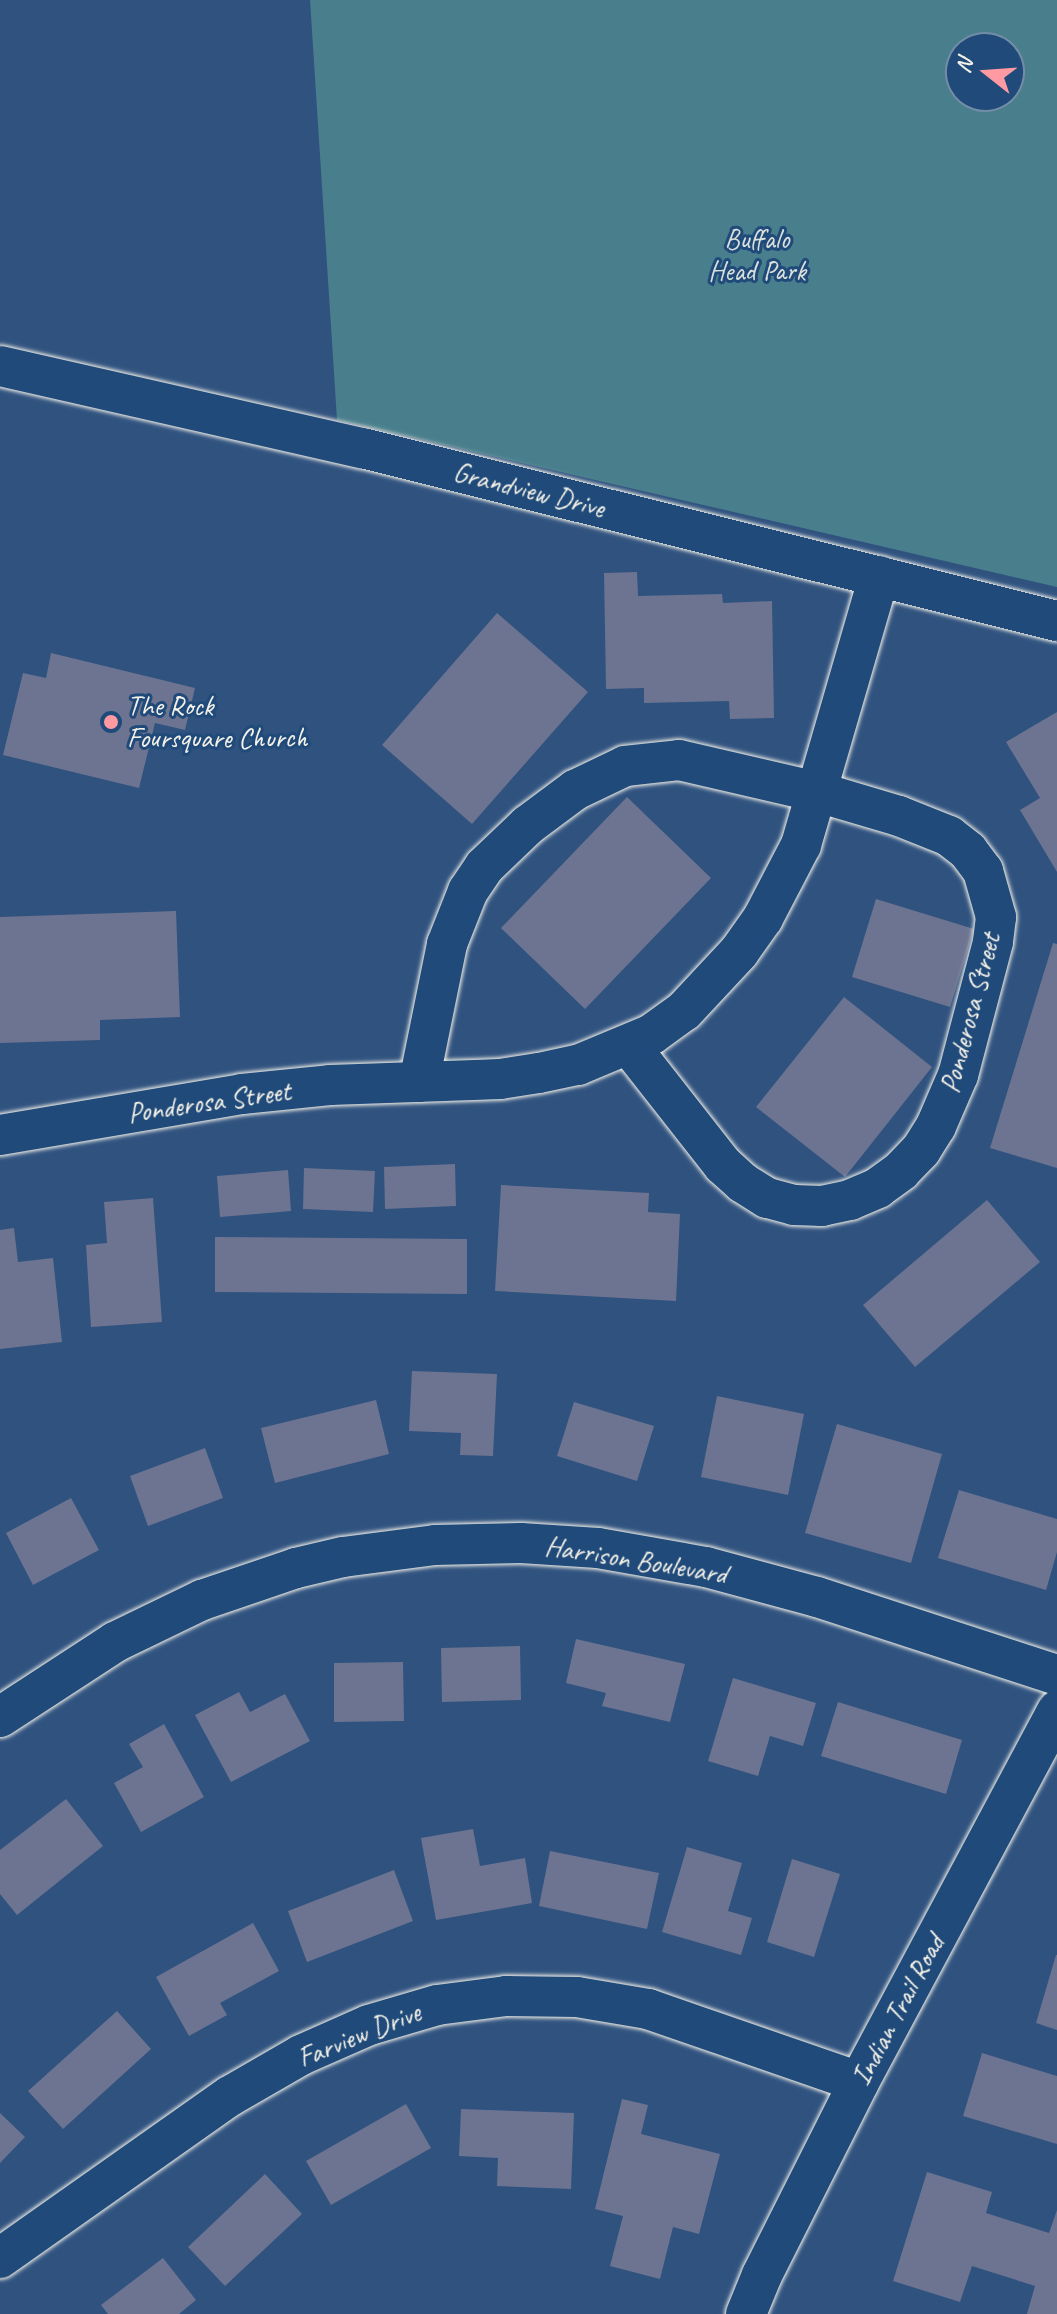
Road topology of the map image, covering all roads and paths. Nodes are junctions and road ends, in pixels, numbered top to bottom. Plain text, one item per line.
1 (0, 366) edge
2 (879, 576) junction
3 (1057, 621) edge
4 (818, 792) junction
5 (629, 1045) junction
6 (419, 1082) junction
7 (0, 1135) edge
8 (1057, 1675) edge
9 (1057, 1711) edge
10 (0, 1717) edge
11 (859, 2082) junction
12 (0, 2258) edge
13 (746, 2314) edge

1 - 2 street, Grandview Drive
2 - 3 street, Grandview Drive
2 - 4 street, Ponderosa Street
4 - 5 street, Ponderosa Street
4 - 5 street, Ponderosa Street
4 - 6 street, Ponderosa Street
5 - 6 street, Ponderosa Street
6 - 7 street, Ponderosa Street
8 - 10 street, Harrison Boulevard
9 - 11 street, Indian Trail Road
11 - 12 street, Farview Drive
11 - 13 street, Indian Trail Road

